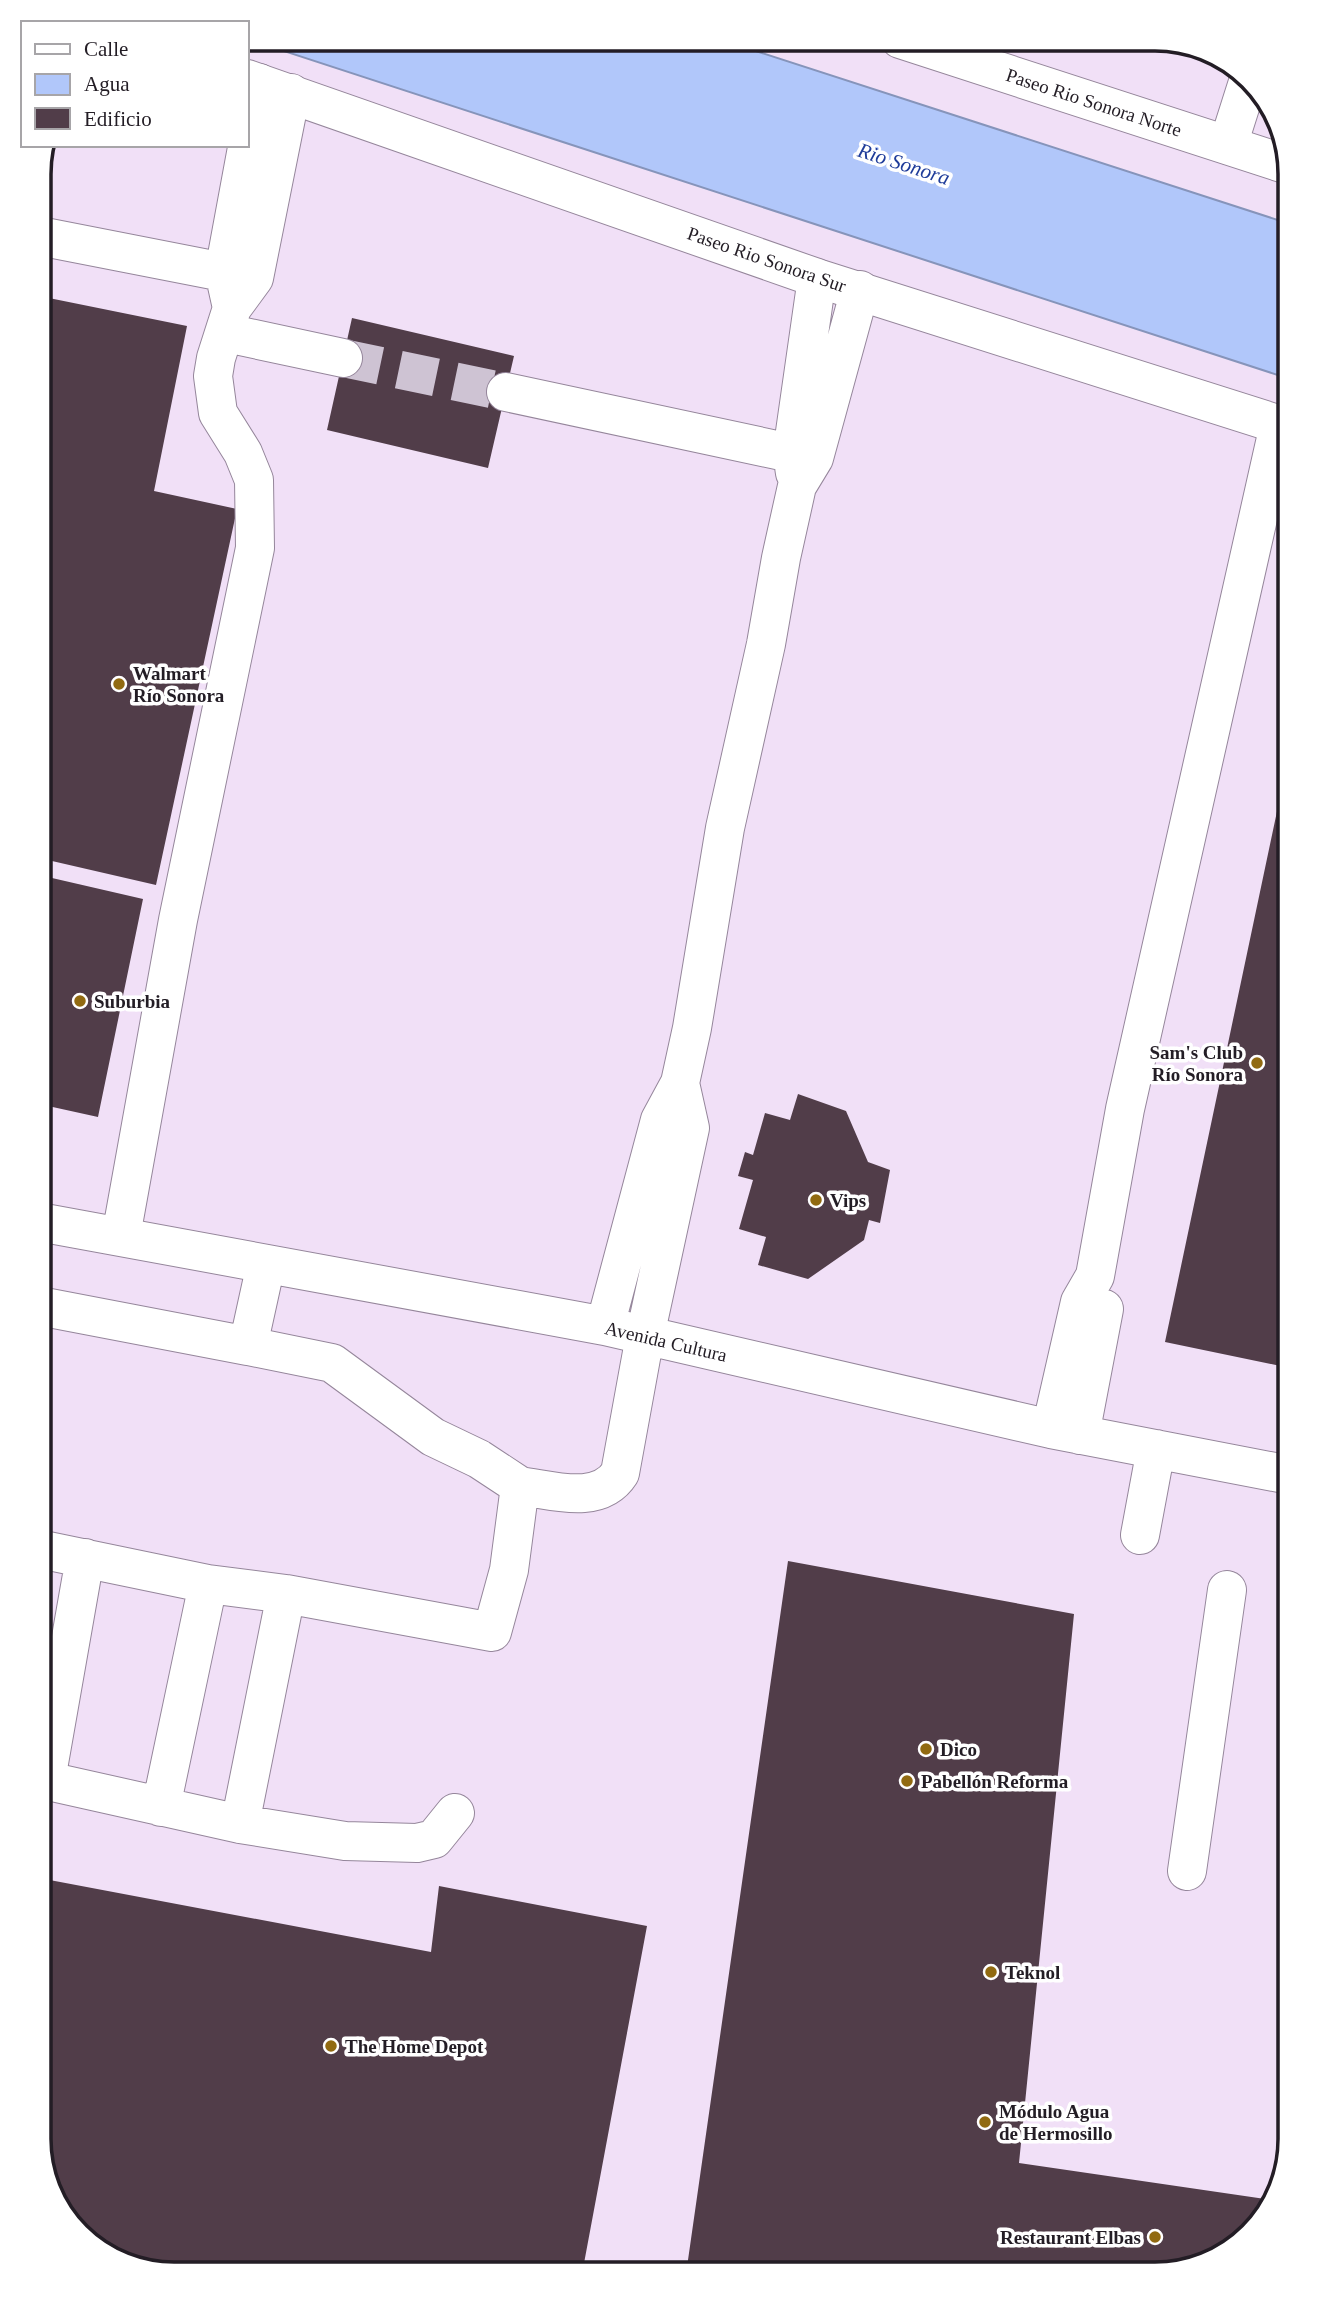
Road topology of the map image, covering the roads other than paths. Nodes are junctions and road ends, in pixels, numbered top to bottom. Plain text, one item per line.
1 (937, 51) edge
2 (266, 85) edge
3 (1245, 90) edge
4 (1228, 145) junction
5 (1277, 161) edge
6 (51, 240) edge
7 (817, 278) junction
8 (860, 290) junction
9 (234, 298) junction
10 (344, 358) tunnel mouth
11 (506, 392) tunnel mouth
12 (1278, 425) edge
13 (1278, 457) edge
14 (801, 465) junction
15 (680, 1083) junction
16 (51, 1224) edge
17 (121, 1236) junction
18 (266, 1264) junction
19 (51, 1308) edge
20 (605, 1326) junction
21 (645, 1336) junction
22 (248, 1346) junction
23 (1066, 1432) junction
24 (1156, 1449) junction
25 (1278, 1473) edge
26 (520, 1486) junction
27 (1140, 1535) dead end
28 (51, 1551) edge
29 (85, 1558) junction
30 (208, 1584) junction
31 (1227, 1590) dead end
32 (286, 1594) junction
33 (51, 1734) edge
34 (51, 1782) edge
35 (161, 1807) junction
36 (456, 1813) dead end
37 (240, 1824) junction
38 (1187, 1871) dead end

1 - 4 main road, Paseo Rio Sonora Norte
2 - 7 main road, Paseo Rio Sonora Sur
2 - 9 main road
3 - 4 main road
4 - 5 main road, Paseo Rio Sonora Norte
6 - 9 main road
7 - 8 main road, Paseo Rio Sonora Sur
7 - 14 main road
8 - 12 main road, Paseo Rio Sonora Sur
8 - 14 main road
9 - 10 main road
9 - 17 main road
11 - 14 main road
13 - 23 main road
14 - 15 main road
15 - 20 main road
15 - 21 main road
16 - 17 main road, Avenida Cultura
17 - 18 main road, Avenida Cultura
18 - 20 main road, Avenida Cultura
18 - 22 main road
19 - 22 main road
20 - 21 main road, Avenida Cultura
21 - 23 main road, Avenida Cultura
21 - 26 main road
22 - 26 main road
23 - 24 main road, Avenida Cultura
24 - 25 main road, Avenida Cultura
24 - 27 main road
26 - 32 main road
28 - 29 main road
29 - 30 main road
29 - 33 main road
30 - 32 main road
30 - 35 main road
31 - 38 main road
32 - 37 main road
34 - 35 main road
35 - 37 main road
36 - 37 main road

